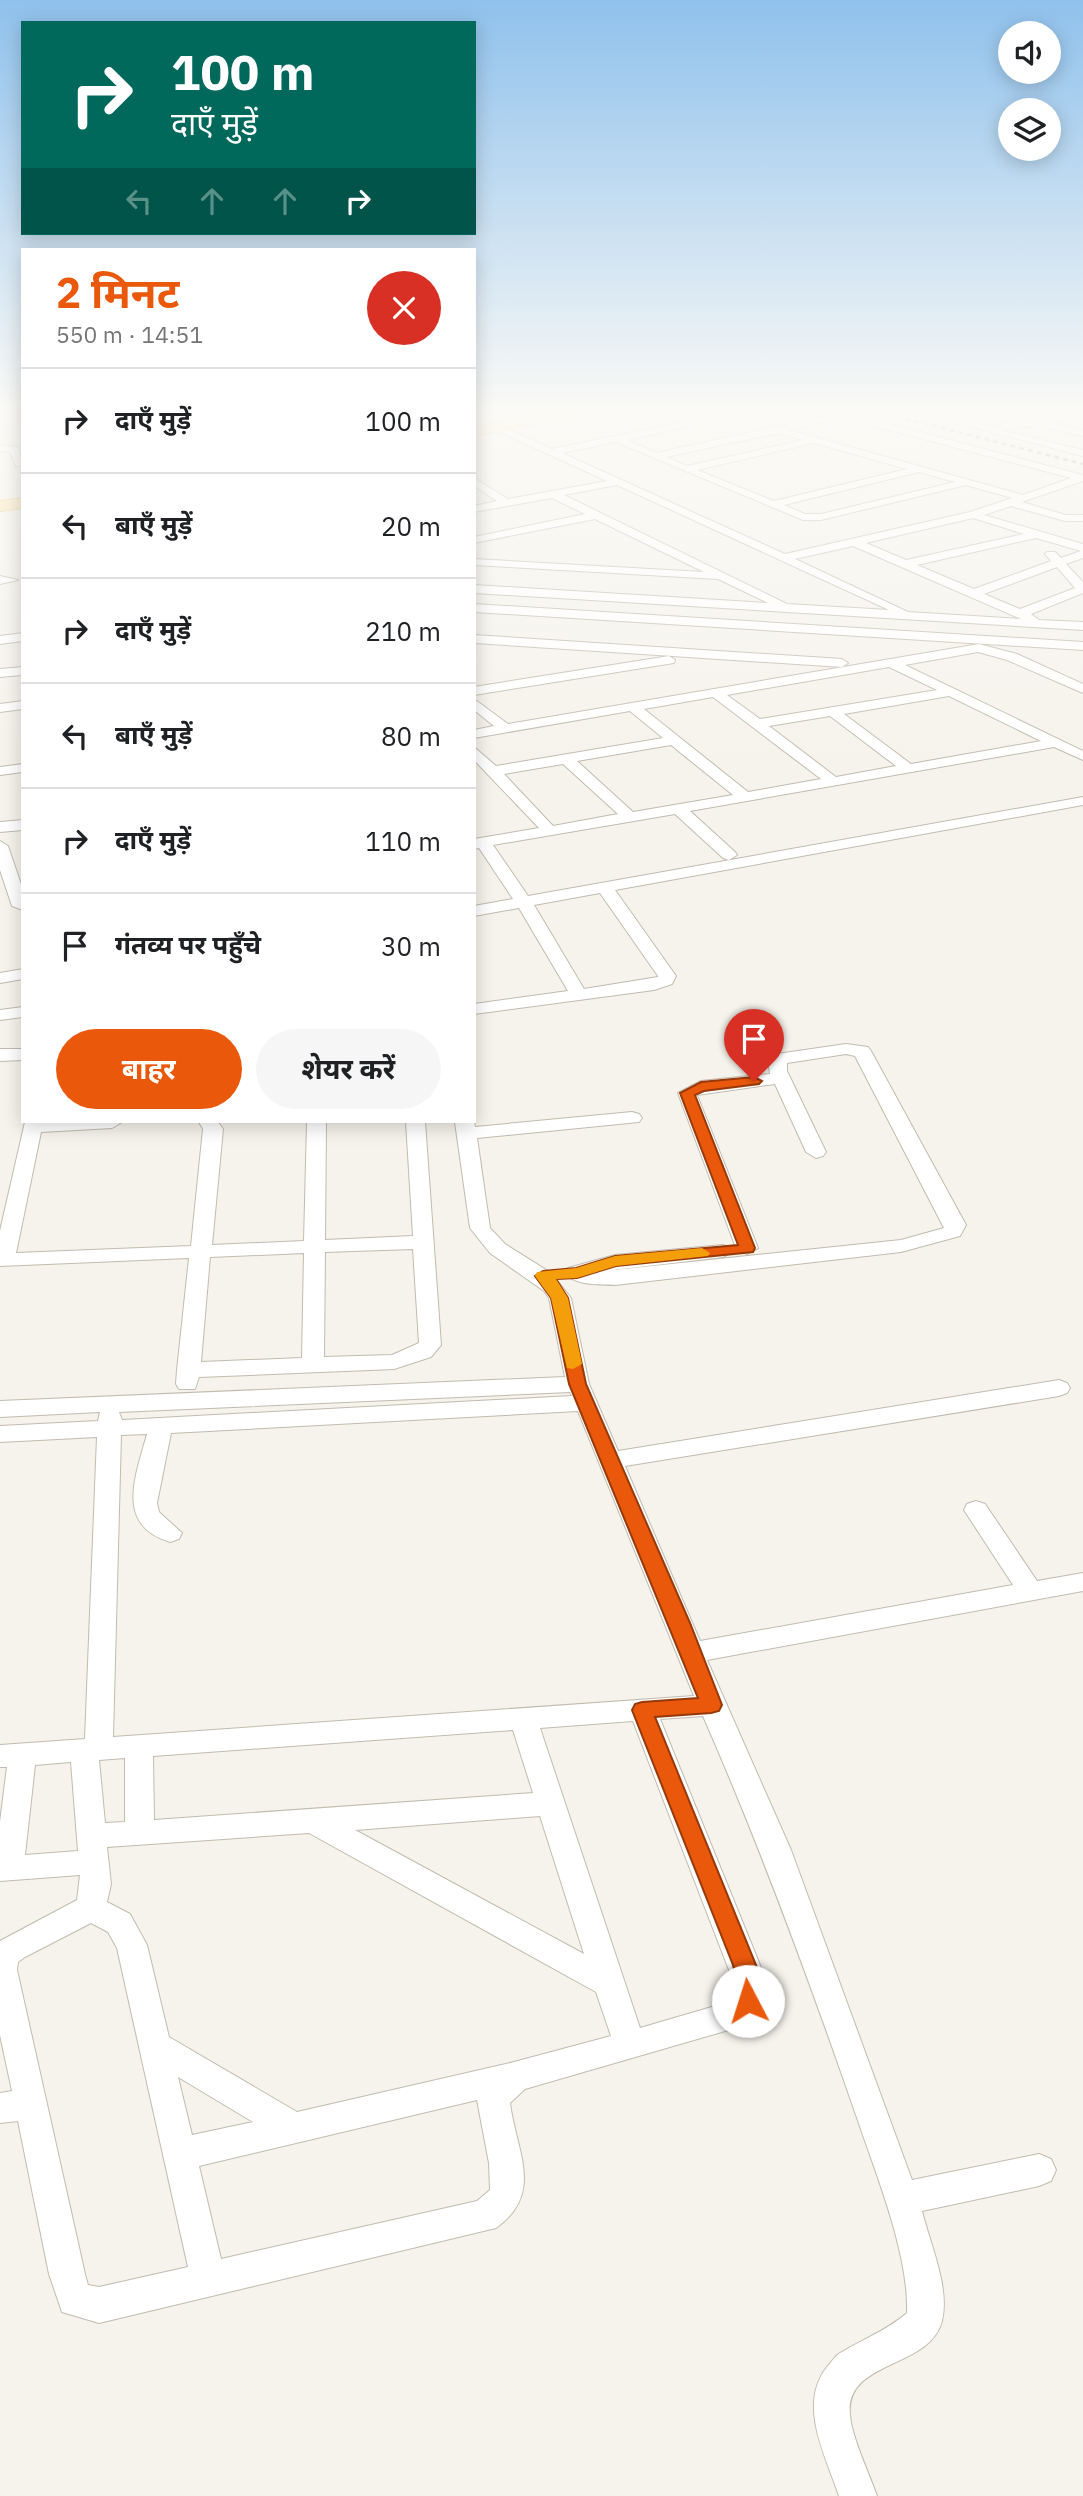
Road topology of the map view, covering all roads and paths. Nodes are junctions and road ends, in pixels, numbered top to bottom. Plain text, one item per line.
1 (530, 528) edge
2 (624, 528) edge
3 (720, 528) edge
4 (895, 528) edge
5 (913, 528) edge
6 (1015, 528) edge
7 (901, 531) junction
8 (1033, 534) junction
9 (476, 540) edge
10 (854, 542) junction
11 (1083, 548) edge
12 (1083, 554) edge
13 (784, 558) junction
14 (476, 562) edge
15 (1059, 563) junction
16 (905, 564) junction
17 (724, 576) junction
18 (476, 589) edge
19 (1083, 589) edge
20 (975, 593) junction
21 (476, 608) edge
22 (789, 609) junction
23 (1021, 613) junction
24 (913, 617) junction
25 (1045, 624) junction
26 (1083, 626) edge
27 (21, 637) edge
28 (476, 639) edge
29 (960, 639) junction
30 (0, 640) edge
31 (1083, 646) edge
32 (983, 649) junction
33 (707, 654) junction
34 (891, 663) junction
35 (876, 665) junction
36 (21, 671) edge
37 (0, 673) edge
38 (1083, 689) edge
39 (476, 691) edge
40 (951, 692) junction
41 (716, 693) junction
42 (1083, 700) edge
43 (21, 705) edge
44 (476, 705) edge
45 (633, 707) junction
46 (0, 708) edge
47 (832, 712) junction
48 (757, 724) junction
49 (506, 729) junction
50 (476, 734) edge
51 (675, 740) junction
52 (1055, 743) junction
53 (476, 753) edge
54 (1083, 756) edge
55 (566, 759) junction
56 (21, 768) edge
57 (907, 768) junction
58 (0, 771) edge
59 (494, 771) junction
60 (832, 781) junction
61 (1083, 791) edge
62 (744, 796) junction
63 (1083, 801) edge
64 (678, 808) junction
65 (629, 816) junction
66 (21, 825) edge
67 (0, 828) edge
68 (549, 830) junction
69 (479, 844) edge
70 (0, 846) edge
71 (729, 855) junction
72 (605, 888) junction
73 (476, 901) edge
74 (526, 905) junction
75 (590, 905) dead end
76 (21, 906) edge
77 (0, 909) edge
78 (476, 911) edge
79 (476, 918) edge
80 (21, 974) edge
81 (0, 978) edge
82 (21, 986) edge
83 (0, 990) edge
84 (579, 995) junction
85 (476, 1009) edge
86 (21, 1012) edge
87 (0, 1015) edge
88 (21, 1054) edge
89 (0, 1055) edge
90 (781, 1078) junction
91 (632, 1118) dead end
92 (72, 1123) edge
93 (209, 1123) edge
94 (316, 1123) edge
95 (416, 1123) edge
96 (33, 1124) edge
97 (466, 1128) edge
98 (816, 1152) dead end
99 (932, 1237) junction
100 (423, 1242) junction
101 (313, 1246) junction
102 (747, 1248) junction
103 (200, 1251) junction
104 (2, 1260) edge
105 (577, 1273) junction
106 (543, 1276) junction
107 (313, 1365) junction
108 (188, 1370) junction
109 (1059, 1388) dead end
110 (582, 1394) junction
111 (185, 1400) junction
112 (111, 1403) junction
113 (0, 1409) edge
114 (160, 1428) junction
115 (108, 1429) junction
116 (0, 1434) edge
117 (610, 1460) junction
118 (976, 1510) dead end
119 (170, 1533) dead end
120 (1083, 1582) edge
121 (1030, 1591) junction
122 (692, 1653) junction
123 (711, 1705) junction
124 (642, 1710) junction
125 (523, 1719) junction
126 (139, 1746) junction
127 (92, 1749) junction
128 (11, 1756) edge
129 (550, 1804) junction
130 (313, 1821) junction
131 (140, 1832) junction
132 (93, 1849) junction
133 (4, 1869) edge
134 (90, 1908) junction
135 (609, 1983) junction
136 (629, 2044) junction
137 (156, 2046) junction
138 (515, 2077) junction
139 (15, 2106) edge
140 (294, 2128) junction
141 (181, 2154) junction
142 (1039, 2170) dead end
143 (902, 2199) junction
144 (209, 2281) junction
145 (858, 2496) edge

1 - 9 street
2 - 17 street
3 - 13 street
4 - 7 street
5 - 7 street
6 - 8 street
7 - 10 street
8 - 11 street
8 - 15 street
8 - 16 street
10 - 13 street
10 - 16 street
12 - 15 street
13 - 24 street
14 - 17 street
15 - 19 street
15 - 20 street
16 - 20 street
17 - 22 street
18 - 22 street
19 - 23 street
20 - 23 street
21 - 29 street
22 - 24 street
23 - 25 street
24 - 25 street
24 - 29 street
25 - 26 street
27 - 30 street
28 - 33 street
29 - 31 street
29 - 32 street
32 - 34 street
32 - 38 street
32 - 42 street
33 - 35 street
33 - 39 street
34 - 35 street
34 - 40 street
35 - 41 street
36 - 37 street
40 - 47 street
40 - 52 street
41 - 45 street
41 - 48 street
43 - 46 street
44 - 49 street
45 - 49 street
45 - 51 street
47 - 48 street
47 - 57 street
48 - 60 street
49 - 50 street
51 - 55 street
51 - 62 street
52 - 54 street
52 - 57 street
53 - 59 street
55 - 59 street
55 - 65 street
56 - 58 street
57 - 60 street
59 - 68 street
60 - 62 street
61 - 71 street
62 - 64 street
63 - 72 street
64 - 65 street
64 - 71 street
65 - 68 street
66 - 67 street
68 - 69 street
69 - 74 street
70 - 76 street
71 - 74 street
72 - 74 street
72 - 84 street
73 - 74 street
74 - 75 street
74 - 78 street
74 - 79 street
74 - 84 street
76 - 77 street
80 - 81 street
82 - 83 street
84 - 85 street
86 - 87 street
88 - 89 street
90 - 98 street
90 - 99 street
90 - 102 street
91 - 97 street
92 - 96 street
93 - 103 street
94 - 101 street
95 - 100 street
96 - 104 street
97 - 106 street
99 - 102 street
99 - 105 street
100 - 101 street
100 - 107 street
101 - 103 street
101 - 107 street
102 - 105 street
103 - 104 street
103 - 108 street
105 - 106 street
106 - 110 street
107 - 108 street
108 - 111 street
109 - 117 street
110 - 111 street
110 - 114 street
110 - 117 street
111 - 112 street
112 - 113 street
112 - 115 street
114 - 115 street
114 - 119 street
115 - 116 street
115 - 127 street
117 - 122 street
118 - 121 street
120 - 121 street
121 - 122 street
122 - 123 street
123 - 124 street
123 - 143 street
124 - 125 street
124 - 136 street
125 - 126 street
125 - 129 street
126 - 127 street
126 - 131 street
127 - 128 street
127 - 132 street
128 - 133 street
129 - 130 street
129 - 135 street
130 - 131 street
130 - 135 street
131 - 132 street
132 - 133 street
132 - 134 street
134 - 137 street
134 - 139 street
135 - 136 street
136 - 138 street
137 - 140 street
137 - 141 street
138 - 140 street
138 - 144 street
139 - 144 street
140 - 141 street
141 - 144 street
142 - 143 street
143 - 145 street

